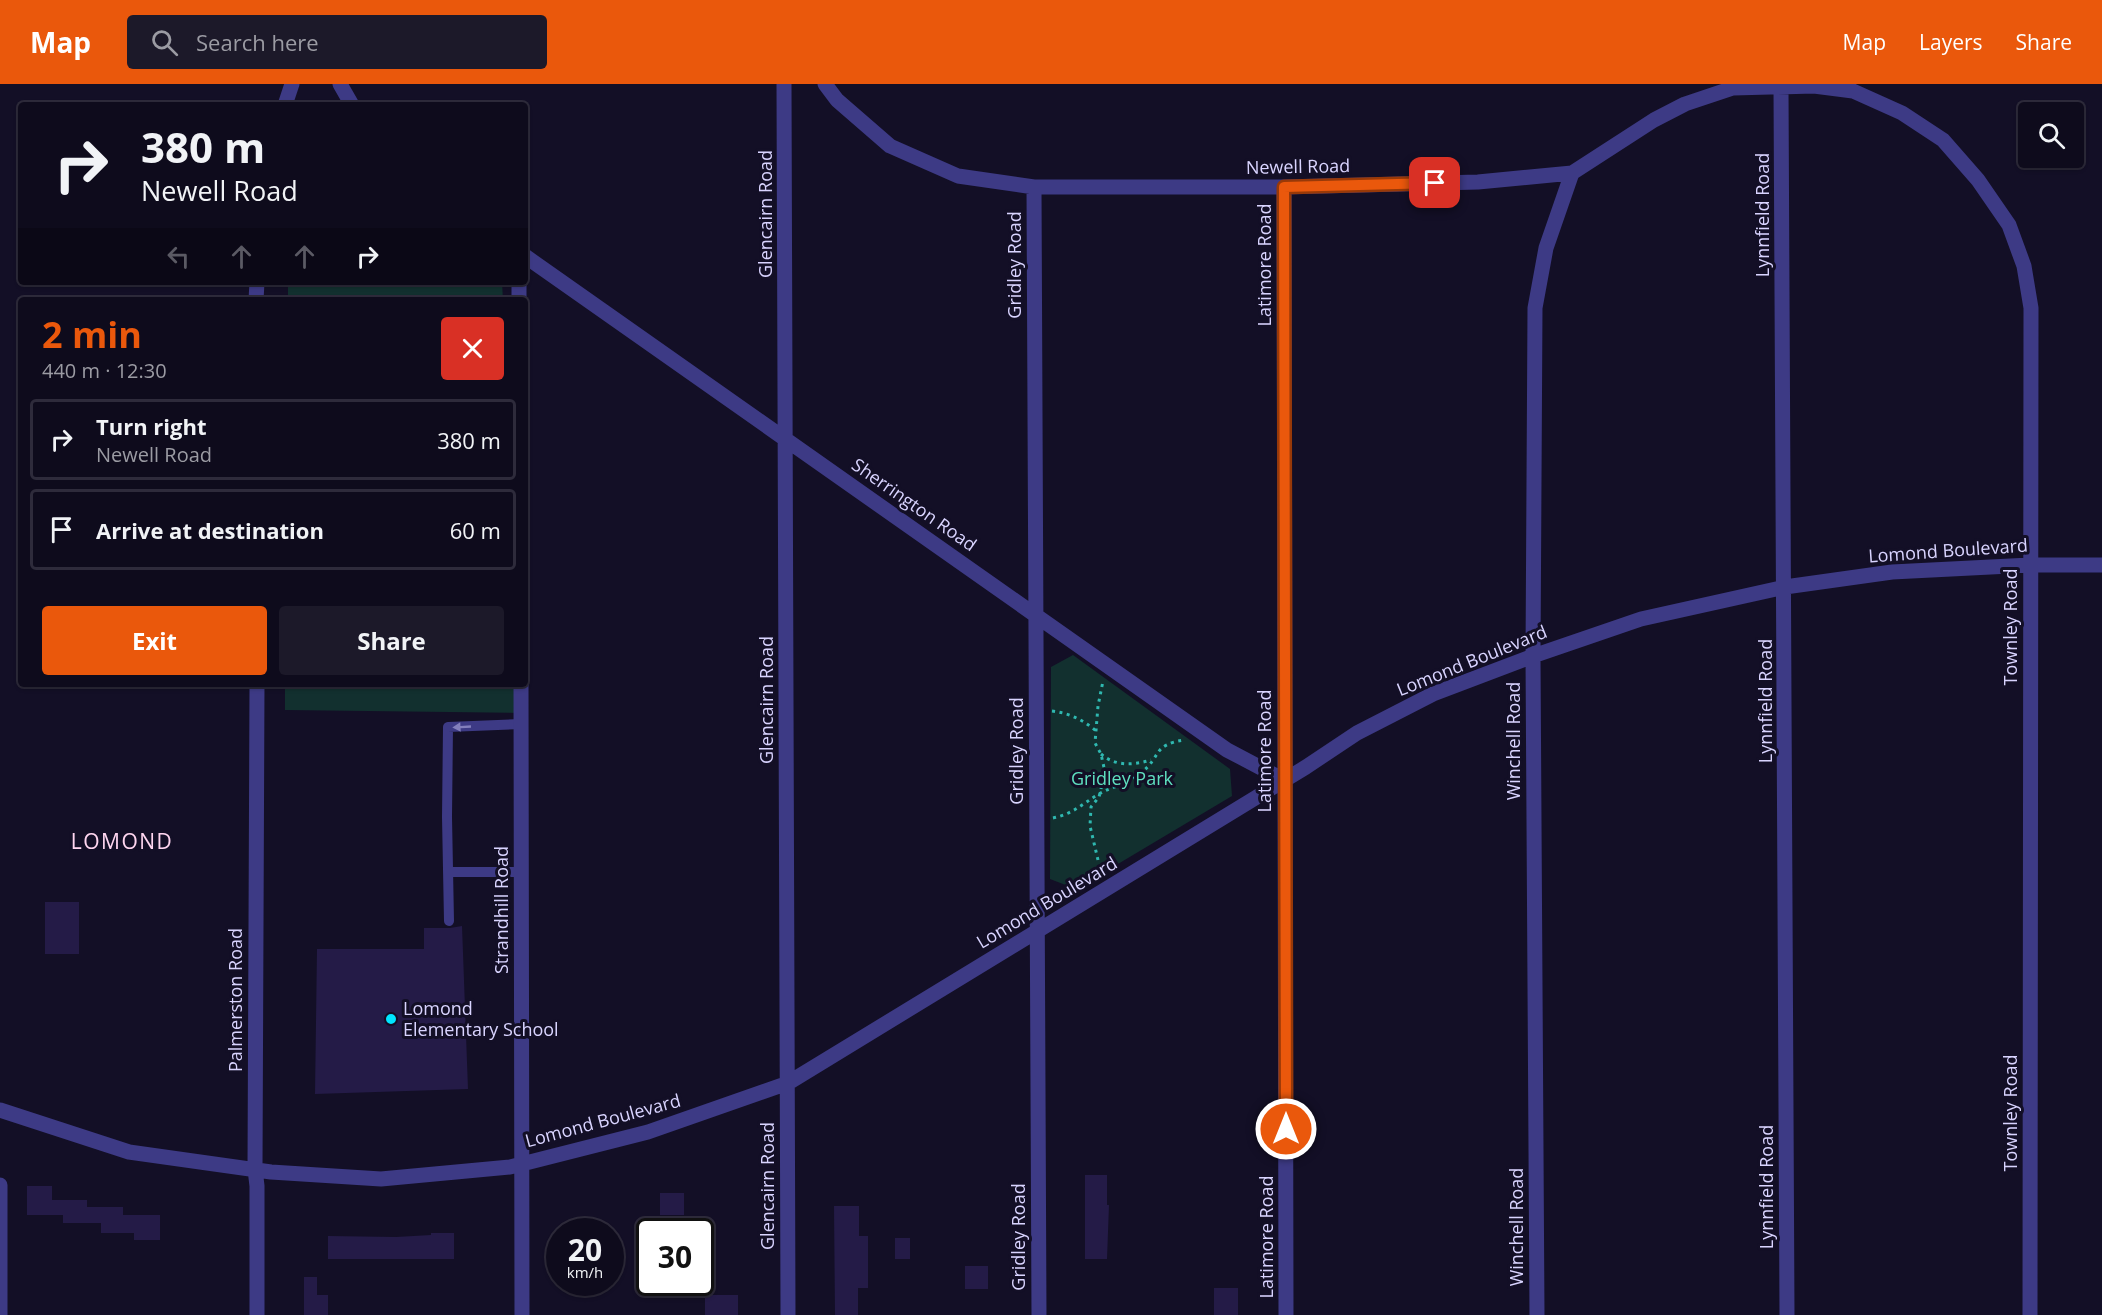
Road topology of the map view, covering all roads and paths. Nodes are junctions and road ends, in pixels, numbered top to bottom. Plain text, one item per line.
1 (292, 84) edge
2 (340, 84) edge
3 (784, 84) edge
4 (825, 84) edge
5 (1781, 85) edge
6 (286, 102) edge
7 (350, 102) edge
8 (1572, 173) junction
9 (1034, 187) junction
10 (1284, 187) junction
11 (528, 258) edge
12 (786, 440) junction
13 (2030, 565) junction
14 (2102, 565) edge
15 (1785, 587) junction
16 (1036, 615) junction
17 (1533, 656) junction
18 (1103, 681) dead end
19 (257, 687) edge
20 (521, 687) edge
21 (1052, 711) dead end
22 (521, 724) junction
23 (1095, 730) junction
24 (1186, 740) dead end
25 (1101, 754) junction
26 (1153, 759) junction
27 (1284, 780) junction
28 (1100, 794) junction
29 (1053, 818) dead end
30 (1098, 860) dead end
31 (448, 872) junction
32 (521, 872) junction
33 (449, 921) dead end
34 (1038, 932) junction
35 (788, 1083) junction
36 (0, 1110) edge
37 (522, 1163) junction
38 (255, 1169) junction
39 (0, 1185) edge
40 (0, 1315) edge
41 (257, 1315) edge
42 (522, 1315) edge
43 (788, 1315) edge
44 (1039, 1315) edge
45 (1286, 1315) edge
46 (1537, 1315) edge
47 (1787, 1315) edge
48 (2030, 1315) edge

1 - 6 street
2 - 7 street
3 - 12 street, Glencairn Road
4 - 9 street, Newell Road
5 - 8 street, Newell Road
5 - 13 street, Townley Road
5 - 15 street, Lynnfield Road
8 - 10 street, Newell Road
8 - 17 street, Winchell Road
9 - 10 street, Newell Road
9 - 16 street, Gridley Road
10 - 27 street, Latimore Road
11 - 12 street, Sherrington Road
12 - 16 street, Sherrington Road
12 - 35 street, Glencairn Road
13 - 14 street, Lomond Boulevard
13 - 15 street, Lomond Boulevard
13 - 48 street, Townley Road
15 - 17 street, Lomond Boulevard
15 - 47 street, Lynnfield Road
16 - 27 street, Sherrington Road
16 - 34 street, Gridley Road
17 - 27 street, Lomond Boulevard
17 - 46 street, Winchell Road
18 - 23 path
19 - 38 street, Palmerston Road
20 - 22 street, Strandhill Road
21 - 23 path
22 -> 31 lane
22 - 32 street, Strandhill Road
23 - 25 path
24 - 26 path
25 - 26 path
25 - 28 path
26 - 28 path
27 - 34 street, Lomond Boulevard
27 - 45 street, Latimore Road
28 - 29 path
28 - 30 path
31 - 32 lane
31 - 33 lane
32 - 37 street, Strandhill Road
34 - 35 street, Lomond Boulevard
34 - 44 street, Gridley Road
35 - 37 street, Lomond Boulevard
35 - 43 street, Glencairn Road
36 - 38 street, Lomond Boulevard
37 - 38 street, Lomond Boulevard
37 - 42 street, Strandhill Road
38 - 41 street, Palmerston Road
39 - 40 street

